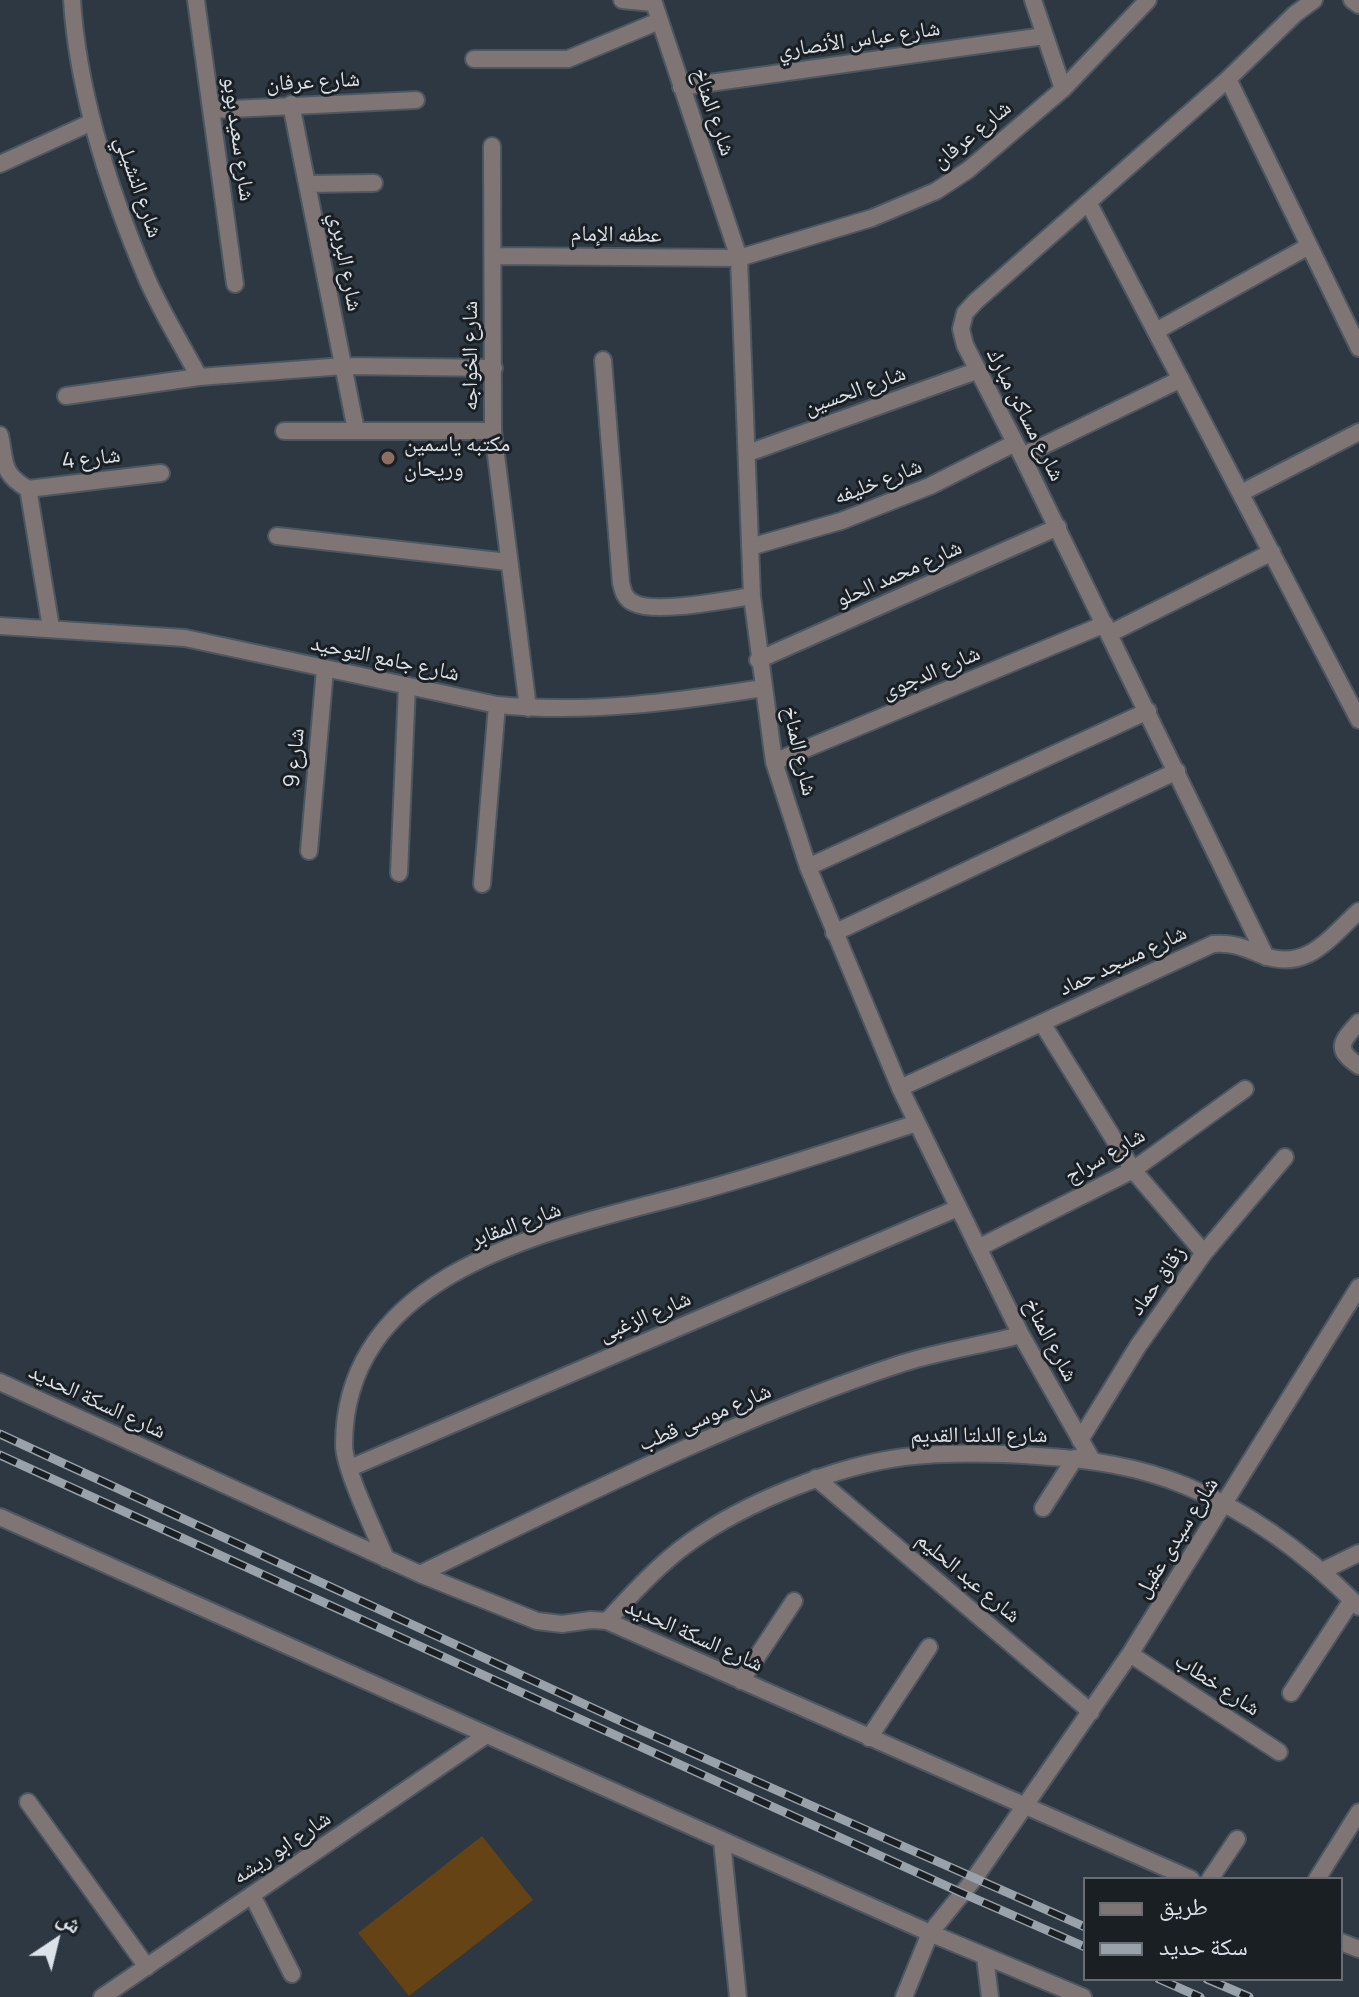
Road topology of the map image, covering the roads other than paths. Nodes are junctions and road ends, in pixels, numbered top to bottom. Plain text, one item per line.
1 (72, 0) edge
2 (197, 0) edge
3 (622, 0) edge
4 (1033, 0) edge
5 (1148, 0) edge
6 (1314, 0) edge
7 (1352, 0) edge
8 (653, 2) edge
9 (1359, 5) edge
10 (659, 21) junction
11 (1044, 36) junction
12 (474, 59) dead end
13 (1228, 79) junction
14 (681, 87) junction
15 (1063, 89) junction
16 (416, 100) dead end
17 (291, 104) junction
18 (212, 110) junction
19 (92, 122) junction
20 (492, 146) dead end
21 (0, 164) edge
22 (374, 183) dead end
23 (307, 184) junction
24 (1088, 202) junction
25 (1309, 246) junction
26 (494, 256) junction
27 (739, 258) junction
28 (235, 284) dead end
29 (1156, 331) junction
30 (1359, 348) edge
31 (603, 360) dead end
32 (344, 366) junction
33 (494, 368) junction
34 (976, 371) junction
35 (199, 377) junction
36 (1181, 379) junction
37 (66, 396) dead end
38 (356, 430) junction
39 (284, 431) dead end
40 (493, 431) junction
41 (1359, 432) edge
42 (0, 435) edge
43 (1019, 449) junction
44 (748, 453) junction
45 (161, 473) dead end
46 (28, 489) junction
47 (1241, 493) junction
48 (1058, 527) junction
49 (277, 536) dead end
50 (750, 547) junction
51 (1272, 552) junction
52 (508, 562) junction
53 (752, 596) junction
54 (0, 626) edge
55 (51, 628) junction
56 (1107, 629) junction
57 (758, 660) junction
58 (325, 669) junction
59 (407, 686) junction
60 (763, 688) junction
61 (497, 705) junction
62 (528, 708) junction
63 (1148, 711) junction
64 (1359, 720) edge
65 (774, 762) junction
66 (1177, 771) junction
67 (309, 851) dead end
68 (808, 867) junction
69 (399, 873) dead end
70 (482, 884) dead end
71 (1359, 911) edge
72 (834, 933) junction
73 (1266, 957) junction
74 (1359, 1022) edge
75 (1042, 1023) junction
76 (1359, 1066) edge
77 (900, 1088) junction
78 (1245, 1089) dead end
79 (917, 1123) junction
80 (1285, 1157) dead end
81 (1133, 1170) junction
82 (958, 1208) junction
83 (978, 1248) junction
84 (1204, 1253) junction
85 (1356, 1300) edge
86 (1021, 1335) junction
87 (0, 1382) edge
88 (1080, 1440) junction
89 (1083, 1459) junction
90 (350, 1468) junction
91 (816, 1478) junction
92 (1223, 1504) junction
93 (1043, 1508) dead end
94 (0, 1517) edge
95 (1359, 1553) edge
96 (386, 1559) junction
97 (1322, 1571) junction
98 (420, 1574) junction
99 (794, 1601) dead end
100 (1355, 1603) edge
101 (607, 1621) junction
102 (929, 1647) dead end
103 (1130, 1654) junction
104 (741, 1681) junction
105 (1291, 1693) dead end
106 (1091, 1712) junction
107 (485, 1736) junction
108 (869, 1738) junction
109 (1279, 1752) dead end
110 (28, 1802) dead end
111 (1024, 1808) junction
112 (1359, 1812) edge
113 (1237, 1839) dead end
114 (722, 1841) junction
115 (1186, 1877) edge
116 (1211, 1877) edge
117 (1318, 1877) edge
118 (252, 1895) junction
119 (930, 1933) junction
120 (985, 1957) junction
121 (147, 1967) junction
122 (292, 1974) dead end
123 (102, 1997) edge
124 (738, 1997) edge
125 (904, 1997) edge
126 (990, 1997) edge
127 (1083, 1997) edge

1 - 19 street, شارع النشيلي
2 - 18 street, شارع سعيد بوبو
3 - 8 street
4 - 11 street
5 - 15 street, شارع عرفان
6 - 13 street, شارع مساكن مبارك
7 - 9 street
8 - 10 street, شارع المناخ
10 - 12 street
10 - 14 street, شارع المناخ
11 - 14 street, شارع عباس الأنصاري
11 - 15 street
13 - 24 street, شارع مساكن مبارك
13 - 25 street
14 - 27 street, شارع المناخ
15 - 27 street, شارع عرفان
16 - 17 street, شارع عرفان
17 - 18 street, شارع عرفان
17 - 23 street, شارع البربري
18 - 28 street, شارع سعيد بوبو
19 - 21 street
19 - 35 street, شارع النشيلي
20 - 26 street, شارع الخواجه
22 - 23 street
23 - 32 street, شارع البربري
24 - 29 street
24 - 34 street, شارع مساكن مبارك
25 - 29 street
25 - 30 street
26 - 27 street, عطفه الإمام
26 - 33 street, شارع الخواجه
27 - 44 street, شارع المناخ
29 - 36 street
31 - 53 street
32 - 33 street
32 - 35 street
32 - 38 street, شارع البربري
33 - 40 street, شارع الخواجه
34 - 43 street, شارع مساكن مبارك
34 - 44 street, شارع الحسين
35 - 37 street
36 - 43 street, شارع خليفه
36 - 47 street
38 - 39 street
38 - 40 street
40 - 52 street, شارع الخواجه
41 - 47 street
42 - 46 street
43 - 48 street, شارع مساكن مبارك
43 - 50 street, شارع خليفه
44 - 50 street, شارع المناخ
45 - 46 street, شارع 4
46 - 55 street
47 - 51 street
48 - 56 street, شارع مساكن مبارك
48 - 57 street, شارع محمد الحلو
49 - 52 street
50 - 53 street, شارع المناخ
51 - 56 street, شارع الدجوى
51 - 64 street
52 - 62 street, شارع الخواجه
53 - 57 street, شارع المناخ
54 - 55 street, شارع جامع التوحيد
55 - 58 street, شارع جامع التوحيد
56 - 63 street, شارع مساكن مبارك
56 - 65 street, شارع الدجوى
57 - 60 street, شارع المناخ
58 - 59 street, شارع جامع التوحيد
58 - 67 street, شارع 9
59 - 61 street, شارع جامع التوحيد
59 - 69 street
60 - 62 street, شارع جامع التوحيد
60 - 65 street, شارع المناخ
61 - 62 street, شارع جامع التوحيد
61 - 70 street
63 - 66 street, شارع مساكن مبارك
63 - 68 street
65 - 68 street, شارع المناخ
66 - 72 street
66 - 73 street, شارع مساكن مبارك
68 - 72 street, شارع المناخ
71 - 73 street, شارع مسجد حماد
72 - 77 street, شارع المناخ
73 - 75 street, شارع مسجد حماد
74 - 76 street
75 - 77 street, شارع مسجد حماد
75 - 81 street
77 - 79 street, شارع المناخ
78 - 81 street, شارع سراج
79 - 82 street, شارع المناخ
79 - 90 street, شارع المقابر
80 - 84 street, زقاق حماد
81 - 83 street, شارع سراج
81 - 84 street
82 - 83 street, شارع المناخ
82 - 90 street, شارع الزغبى
83 - 86 street, شارع المناخ
84 - 88 street, زقاق حماد
85 - 92 street, شارع سيدى عقيل
86 - 88 street, شارع المناخ
86 - 98 street, شارع موسى قطب
87 - 96 street, شارع السكة الحديد
88 - 89 street, شارع المناخ
89 - 91 street, شارع الدلتا القديم
89 - 92 street, شارع الدلتا القديم
89 - 93 street
90 - 96 street, شارع المقابر
91 - 101 street, شارع الدلتا القديم
91 - 106 street, شارع عبد الحليم
92 - 97 street, شارع الدلتا القديم
92 - 103 street, شارع سيدى عقيل
94 - 107 street
95 - 97 street
96 - 98 street, شارع السكة الحديد
97 - 100 street, شارع الدلتا القديم
98 - 101 street, شارع السكة الحديد
99 - 104 street
100 - 105 street
101 - 104 street, شارع السكة الحديد
102 - 108 street
103 - 106 street, شارع سيدى عقيل
103 - 109 street, شارع خطاب
104 - 108 street, شارع السكة الحديد
106 - 111 street, شارع سيدى عقيل
107 - 114 street
107 - 118 street, شارع ابو ريشه
108 - 111 street, شارع السكة الحديد
110 - 121 street
111 - 115 street, شارع السكة الحديد
111 - 119 street, شارع سيدى عقيل
112 - 117 street
113 - 116 street
114 - 119 street
114 - 124 street
118 - 121 street, شارع ابو ريشه
118 - 122 street
119 - 120 street
119 - 125 street, شارع سيدى عقيل
120 - 126 street
120 - 127 street
121 - 123 street, شارع ابو ريشه

